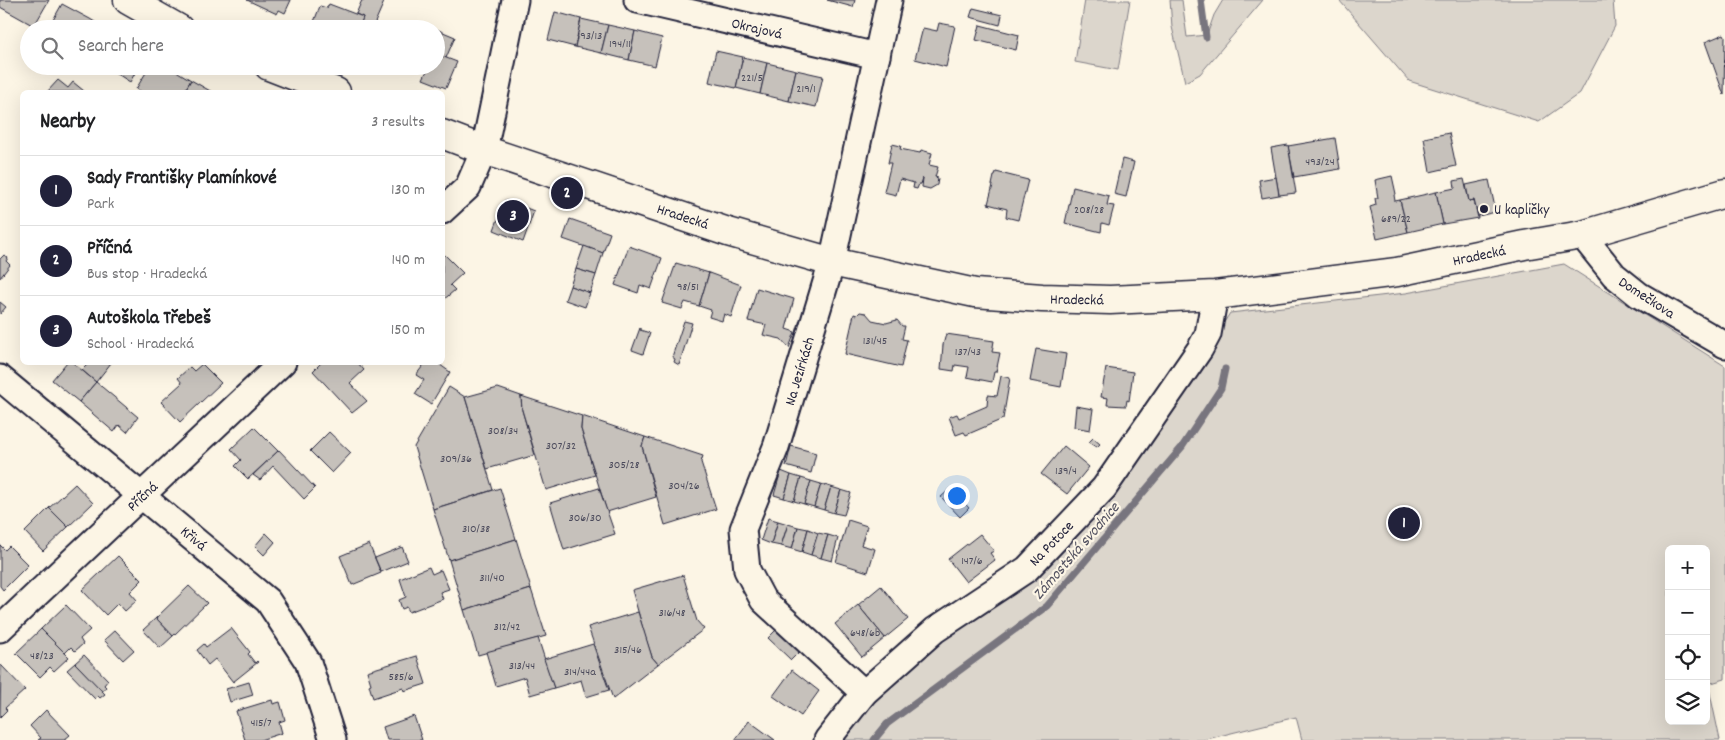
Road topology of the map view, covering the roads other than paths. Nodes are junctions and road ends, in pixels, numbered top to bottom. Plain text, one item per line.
1 (128, 0) edge
2 (515, 0) edge
3 (637, 0) edge
4 (889, 0) edge
5 (163, 20) edge
6 (877, 56) junction
7 (292, 75) edge
8 (331, 90) edge
9 (445, 135) edge
10 (484, 150) junction
11 (1725, 193) edge
12 (445, 208) edge
13 (1582, 235) junction
14 (832, 262) junction
15 (1215, 296) junction
16 (1725, 345) edge
17 (280, 365) edge
18 (0, 378) edge
19 (143, 495) junction
20 (0, 629) edge
21 (864, 693) junction
22 (333, 740) edge
23 (827, 740) edge

1 - 5 street
2 - 10 street
3 - 6 street, Okrajová
4 - 6 street, Na Jezírkách
6 - 14 street, Na Jezírkách
7 - 8 street
9 - 10 street, Hradecká
10 - 12 street
10 - 14 street, Hradecká
11 - 13 street, Hradecká
13 - 15 street, Hradecká
13 - 16 street, Domečkova
14 - 15 street, Hradecká
14 - 21 street, Na Jezírkách
15 - 21 street, Na Potoce
17 - 19 street, Příčná
18 - 19 street, Křivá
19 - 20 street, Příčná
19 - 22 street, Křivá
21 - 23 street, Na Potoce

